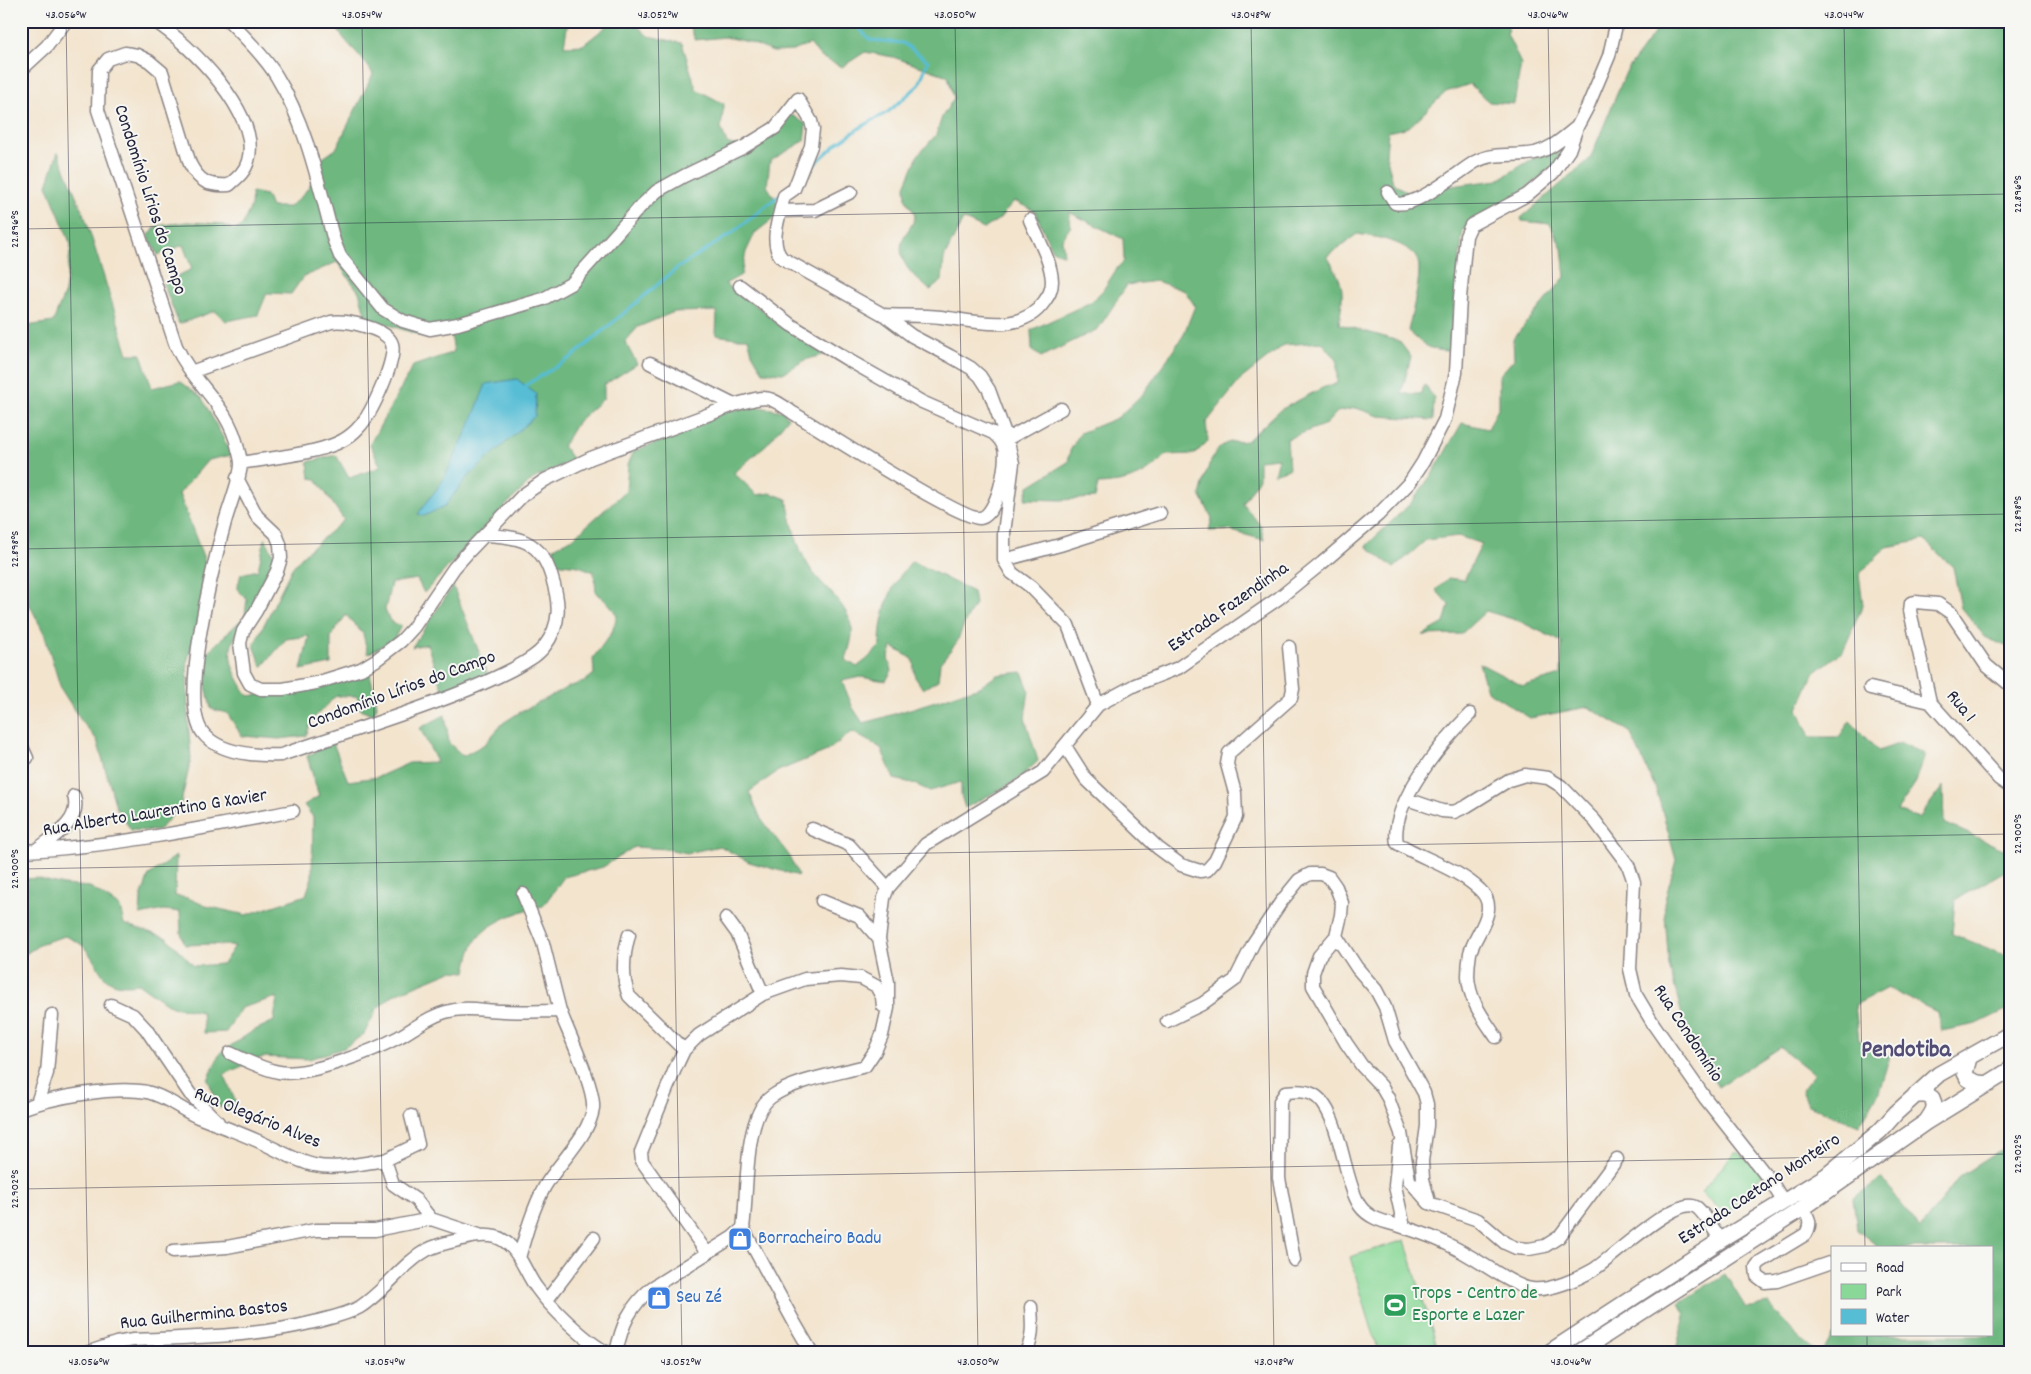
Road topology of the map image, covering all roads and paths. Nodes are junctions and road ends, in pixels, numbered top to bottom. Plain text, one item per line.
1 (66, 21) edge
2 (154, 21) edge
3 (229, 21) edge
4 (1617, 21) edge
5 (21, 70) edge
6 (1577, 127) junction
7 (851, 192) dead end
8 (1388, 192) dead end
9 (781, 211) junction
10 (1030, 220) dead end
11 (740, 286) dead end
12 (884, 314) junction
13 (650, 363) dead end
14 (191, 372) junction
15 (734, 405) junction
16 (1061, 409) dead end
17 (1007, 439) junction
18 (241, 463) junction
19 (237, 478) junction
20 (1160, 513) dead end
21 (486, 535) junction
22 (1004, 560) junction
23 (1289, 647) dead end
24 (2010, 685) edge
25 (1870, 688) dead end
26 (1930, 702) junction
27 (1098, 705) junction
28 (1470, 714) dead end
29 (21, 745) edge
30 (1065, 746) junction
31 (27, 758) dead end
32 (2010, 787) edge
33 (74, 796) dead end
34 (1408, 799) junction
35 (293, 811) dead end
36 (812, 829) dead end
37 (36, 850) junction
38 (21, 851) edge
39 (888, 888) junction
40 (523, 894) dead end
41 (822, 902) dead end
42 (726, 918) dead end
43 (629, 935) dead end
44 (1336, 936) junction
45 (879, 938) junction
46 (763, 994) junction
47 (110, 1005) dead end
48 (560, 1011) junction
49 (52, 1015) dead end
50 (1167, 1020) dead end
51 (2010, 1034) edge
52 (1496, 1037) dead end
53 (684, 1050) junction
54 (875, 1051) junction
55 (230, 1053) dead end
56 (1970, 1058) junction
57 (2010, 1070) edge
58 (1989, 1084) junction
59 (1915, 1095) junction
60 (36, 1103) junction
61 (21, 1110) edge
62 (411, 1116) dead end
63 (1926, 1122) junction
64 (220, 1124) junction
65 (1401, 1133) junction
66 (1617, 1159) dead end
67 (385, 1160) junction
68 (1783, 1201) junction
69 (1429, 1203) junction
70 (1803, 1208) junction
71 (432, 1219) junction
72 (1404, 1227) junction
73 (743, 1228) junction
74 (480, 1235) junction
75 (594, 1238) dead end
76 (1721, 1240) junction
77 (173, 1251) dead end
78 (708, 1254) junction
79 (519, 1258) junction
80 (1294, 1260) dead end
81 (1831, 1262) edge
82 (547, 1300) junction
83 (1031, 1308) dead end
84 (86, 1353) edge
85 (608, 1353) edge
86 (616, 1353) edge
87 (812, 1353) edge
88 (1025, 1353) edge
89 (1548, 1353) edge
90 (1578, 1353) edge

1 - 5 street
2 - 14 street, Condomínio Lírios do Campo
3 - 9 street
4 - 6 street, Estrada Fazendinha
6 - 8 street
6 - 27 street, Estrada Fazendinha
7 - 9 street
9 - 12 street
10 - 12 street
11 - 15 street
12 - 17 street
13 - 15 street
14 - 18 street, Condomínio Lírios do Campo
14 - 18 street
15 - 21 street
16 - 17 street
17 - 22 street
18 - 19 street, Condomínio Lírios do Campo
19 - 21 street, Condomínio Lírios do Campo
19 - 21 street, Condomínio Lírios do Campo
20 - 22 street
22 - 27 street
23 - 30 street
24 - 26 street, Rua 1
25 - 26 street
26 - 32 street, Rua 1
27 - 30 street, Estrada Fazendinha
28 - 34 street
29 - 31 street
30 - 39 street, Estrada Fazendinha
33 - 37 street
34 - 52 street
34 - 68 street, Rua Condomínio
35 - 37 street, Rua Alberto Laurentino G Xavier
36 - 39 street
37 - 38 street, Rua Alberto Laurentino G Xavier
39 - 45 street, Estrada Fazendinha
40 - 48 street
41 - 45 street
42 - 46 street
43 - 53 street
44 - 50 street
44 - 65 street
44 - 69 street
45 - 54 street, Estrada Fazendinha
46 - 53 street
46 - 54 street
47 - 64 street
48 - 55 street
48 - 79 street
49 - 60 street
51 - 56 main road, Estrada Caetano Monteiro
53 - 78 street
54 - 73 street, Estrada Fazendinha
56 - 58 main road
56 - 59 main road, Estrada Caetano Monteiro
57 - 58 main road, Estrada Caetano Monteiro
58 - 63 main road, Estrada Caetano Monteiro
59 - 63 main road
59 - 68 main road, Estrada Caetano Monteiro
60 - 61 street, Rua Olegário Alves
60 - 64 street, Rua Olegário Alves
62 - 67 street, Rua Olegário Alves
63 - 70 main road, Estrada Caetano Monteiro
64 - 67 street, Rua Olegário Alves
65 - 69 street
65 - 72 street
66 - 69 street
67 - 71 street
68 - 76 main road, Estrada Caetano Monteiro
70 - 81 street
70 - 90 main road, Estrada Caetano Monteiro
71 - 74 street
71 - 77 street
72 - 76 street
72 - 80 street
73 - 78 street
73 - 87 street
74 - 79 street, Rua Guilhermina Bastos
74 - 84 street, Rua Guilhermina Bastos
75 - 82 street
76 - 89 main road, Estrada Caetano Monteiro
78 - 86 street
79 - 82 street, Rua Guilhermina Bastos
82 - 85 street, Rua Guilhermina Bastos
83 - 88 street

